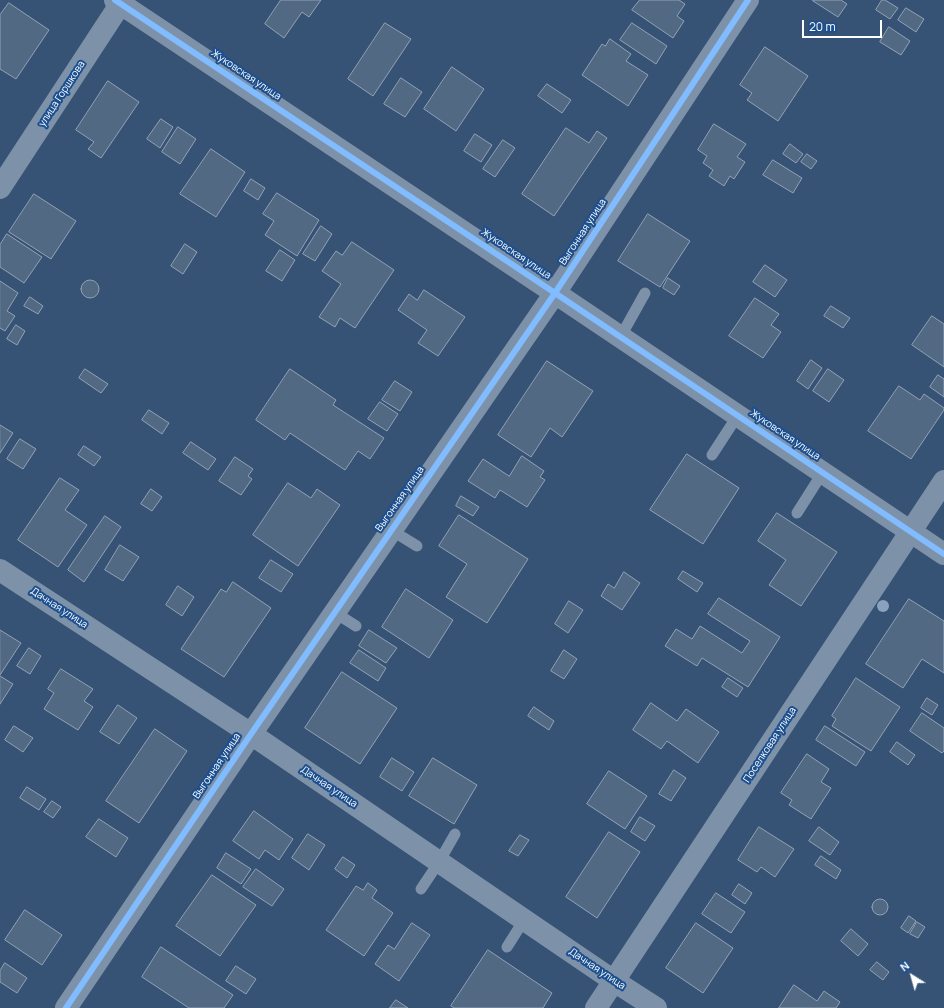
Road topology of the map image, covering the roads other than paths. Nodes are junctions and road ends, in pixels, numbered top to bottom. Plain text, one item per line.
1 (748, 0) edge
2 (120, 1) edge
3 (0, 188) edge
4 (556, 293) junction
5 (645, 293) dead end
6 (620, 336) junction
7 (738, 415) junction
8 (712, 455) dead end
9 (823, 472) junction
10 (944, 481) edge
11 (797, 513) dead end
12 (391, 530) junction
13 (911, 531) junction
14 (417, 546) dead end
15 (944, 554) edge
16 (0, 570) edge
17 (334, 612) junction
18 (356, 626) dead end
19 (251, 734) junction
20 (455, 834) dead end
21 (439, 862) junction
22 (421, 889) dead end
23 (524, 920) junction
24 (506, 947) dead end
25 (614, 981) junction
26 (66, 1008) edge
27 (596, 1008) edge
28 (656, 1008) edge

1 - 4 street, Выгонная улица
2 - 3 street, улица Горшкова
2 - 4 street, Жуковская улица
4 - 6 street, Жуковская улица
4 - 12 street, Выгонная улица
5 - 6 lane
6 - 7 street, Жуковская улица
7 - 8 lane
7 - 9 street, Жуковская улица
9 - 11 lane
9 - 13 street, Жуковская улица
10 - 13 street, Поселковая улица
12 - 14 lane
12 - 17 street, Выгонная улица
13 - 15 street, Жуковская улица
13 - 25 street, Поселковая улица
16 - 19 street, Дачная улица
17 - 18 lane
17 - 19 street, Выгонная улица
19 - 21 street, Дачная улица
19 - 26 street, Выгонная улица
20 - 21 lane
21 - 22 lane
21 - 23 street, Дачная улица
23 - 24 lane
23 - 25 street, Дачная улица
25 - 27 street, Поселковая улица
25 - 28 street, Дачная улица

